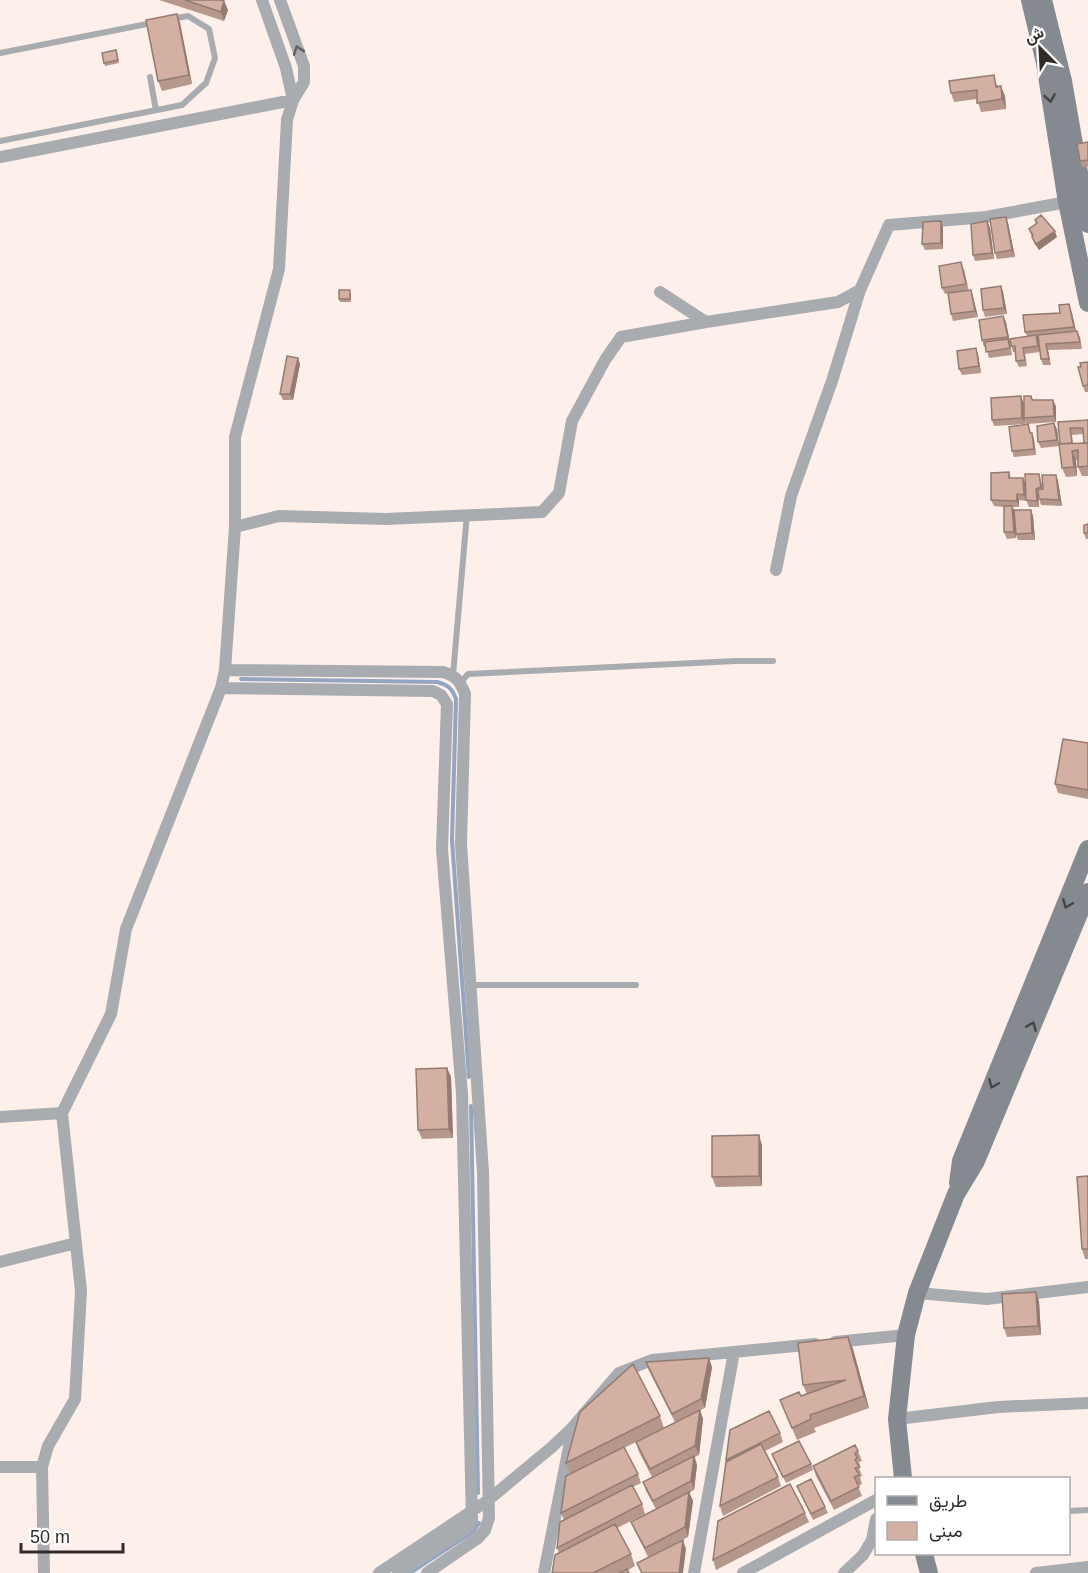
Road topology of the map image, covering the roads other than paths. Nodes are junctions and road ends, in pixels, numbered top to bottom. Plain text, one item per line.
1 (262, 0) edge
2 (280, 0) edge
3 (1030, 0) edge
4 (1043, 0) edge
5 (0, 53) edge
6 (150, 77) dead end
7 (293, 100) junction
8 (156, 110) junction
9 (0, 141) edge
10 (0, 157) edge
11 (1067, 202) junction
12 (1088, 224) edge
13 (860, 290) junction
14 (660, 292) dead end
15 (1088, 303) edge
16 (706, 322) junction
17 (466, 514) junction
18 (235, 527) junction
19 (776, 570) dead end
20 (773, 662) dead end
21 (225, 670) junction
22 (457, 678) junction
23 (221, 687) junction
24 (1088, 849) edge
25 (1088, 892) edge
26 (471, 985) junction
27 (636, 985) dead end
28 (479, 1093) junction
29 (462, 1094) junction
30 (62, 1113) junction
31 (0, 1117) edge
32 (956, 1194) junction
33 (76, 1243) junction
34 (0, 1262) edge
35 (1088, 1287) edge
36 (917, 1293) junction
37 (906, 1335) junction
38 (734, 1352) junction
39 (1088, 1403) edge
40 (897, 1419) junction
41 (573, 1427) junction
42 (0, 1467) edge
43 (42, 1467) junction
44 (903, 1477) edge
45 (487, 1501) junction
46 (875, 1501) edge
47 (1070, 1510) edge
48 (1088, 1510) edge
49 (472, 1512) junction
50 (875, 1524) edge
51 (924, 1555) edge
52 (1088, 1568) edge
53 (44, 1573) edge
54 (380, 1573) edge
55 (398, 1573) edge
56 (427, 1573) edge
57 (544, 1573) edge
58 (694, 1573) edge
59 (742, 1573) edge
60 (844, 1573) edge
61 (930, 1573) edge
62 (1036, 1573) edge

1 - 7 street
7 -> 2 street
3 -> 11 main road
4 - 12 main road
5 - 8 lane
6 - 8 lane
7 - 10 street
7 - 18 street
8 - 9 lane
11 - 13 street
11 - 15 main road
13 - 16 street
13 - 19 street
14 - 16 street
16 - 17 street
17 - 18 street
17 - 22 lane
18 - 21 street
20 - 22 lane
21 - 22 street
21 - 23 street
22 - 26 street
23 - 29 street
23 - 30 street
24 -> 32 main road
32 -> 25 main road
26 - 27 lane
26 - 28 street
28 - 29 street
28 - 45 street
29 - 49 street
30 - 31 street
30 - 33 street
32 - 36 main road
33 - 34 street
33 - 43 street
35 - 36 street
36 - 37 main road
37 - 38 street
37 - 40 main road
38 - 41 street
38 - 58 street
39 - 40 street
40 - 44 main road
41 - 45 street
41 - 57 street
42 - 43 street
43 - 53 street
45 - 49 street
45 - 56 street
46 - 59 street
47 - 48 lane
49 - 54 street
49 - 55 street
50 - 60 street
51 - 61 main road
52 - 62 street

